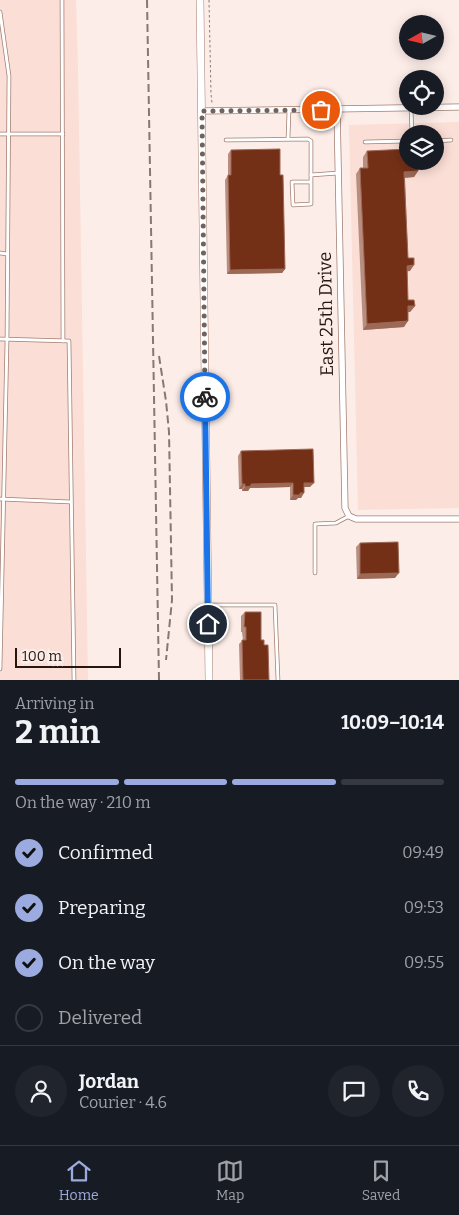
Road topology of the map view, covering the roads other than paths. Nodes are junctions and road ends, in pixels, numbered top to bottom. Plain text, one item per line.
1 (62, 0) edge
2 (200, 0) edge
3 (0, 12) edge
4 (444, 107) edge
5 (459, 107) edge
6 (399, 108) edge
7 (289, 110) junction
8 (337, 110) junction
9 (202, 111) junction
10 (0, 134) edge
11 (8, 134) junction
12 (63, 134) junction
13 (288, 139) junction
14 (226, 140) dead end
15 (444, 140) edge
16 (451, 140) dead end
17 (399, 141) edge
18 (365, 142) dead end
19 (338, 173) junction
20 (311, 175) junction
21 (310, 182) junction
22 (0, 253) edge
23 (8, 254) junction
24 (0, 339) edge
25 (7, 340) junction
26 (63, 341) junction
27 (2, 499) edge
28 (72, 502) junction
29 (349, 516) junction
30 (459, 519) edge
31 (315, 573) dead end
32 (208, 605) junction
33 (0, 669) edge
34 (74, 680) edge
35 (209, 680) edge
36 (278, 680) edge

1 - 12 lane
2 - 9 street
3 - 11 lane
4 - 5 street
6 - 8 street
7 - 8 street
7 - 9 street
7 - 13 lane
8 - 19 street, East 25th Drive
9 - 32 street
10 - 11 lane
11 - 12 lane
11 - 23 lane
12 - 26 lane
13 - 14 lane
13 - 20 lane
15 - 16 lane
17 - 18 lane
19 - 20 lane
19 - 29 street, East 25th Drive
20 - 21 lane
21 - 21 lane
22 - 23 lane
23 - 25 lane
24 - 25 lane
25 - 26 lane
25 - 27 lane
26 - 28 lane
27 - 28 lane
27 - 33 lane
28 - 34 lane
29 - 30 street
29 - 31 lane
32 - 35 street
32 - 36 lane

